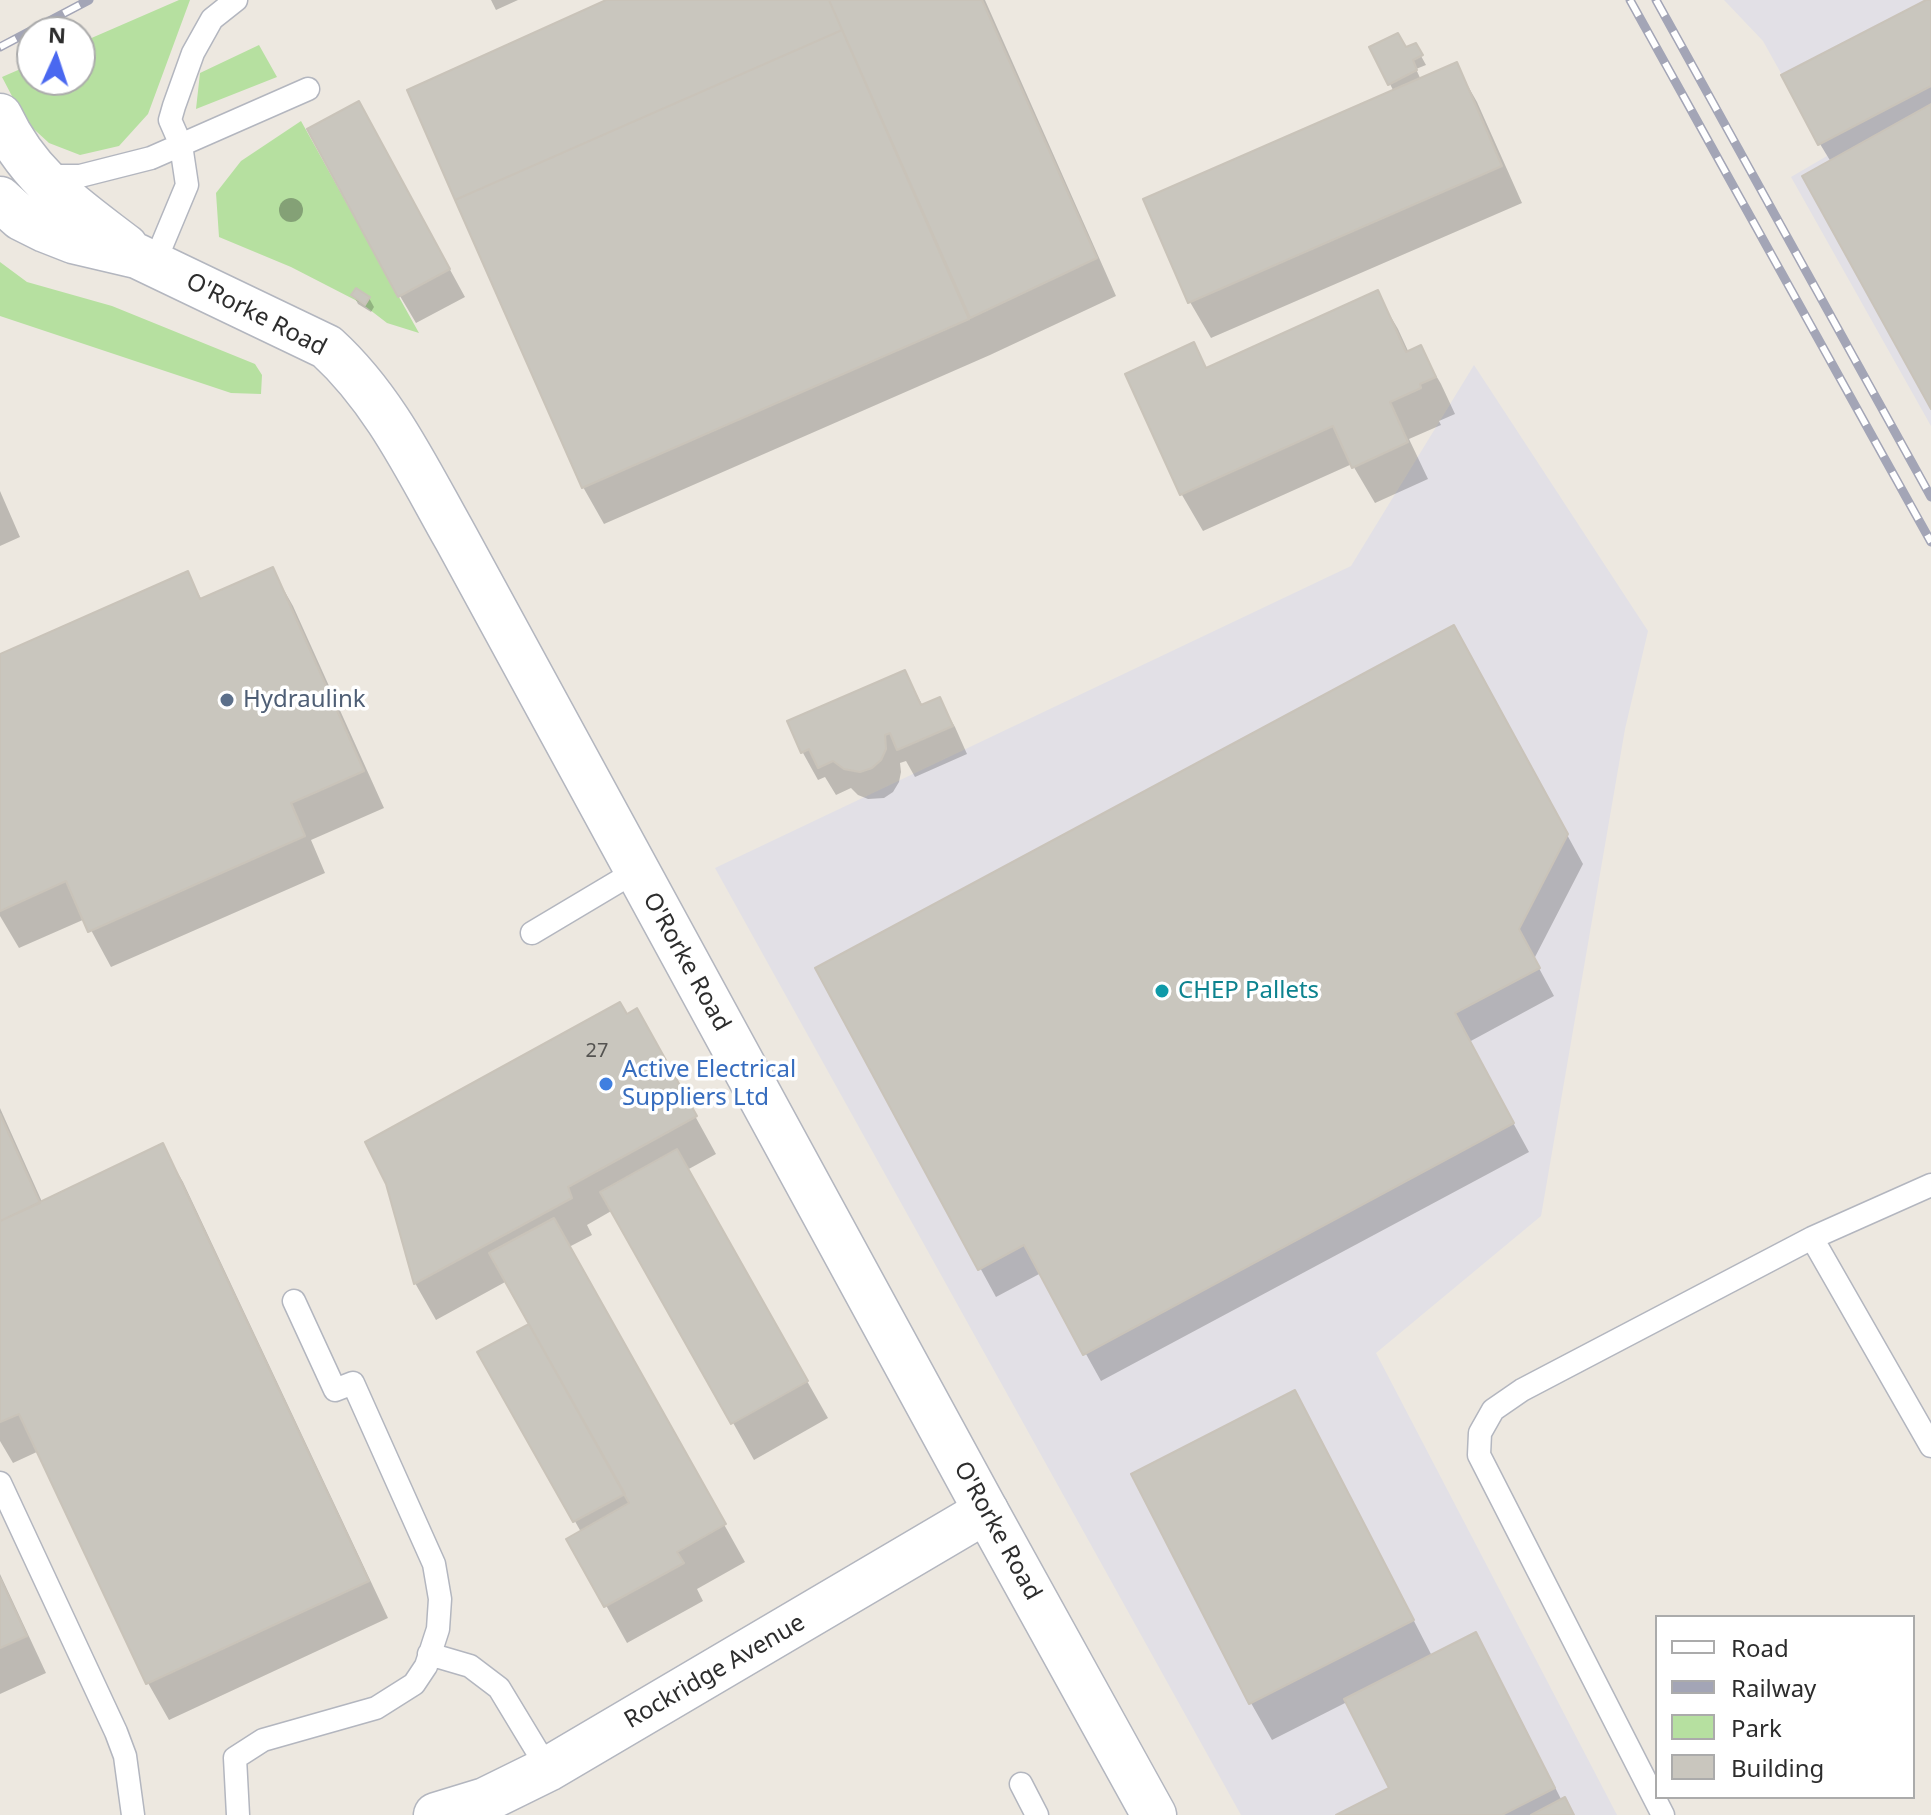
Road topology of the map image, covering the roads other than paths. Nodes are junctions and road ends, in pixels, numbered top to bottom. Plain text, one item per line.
1 (236, 0) edge
2 (308, 89) dead end
3 (0, 116) edge
4 (181, 145) junction
5 (39, 176) junction
6 (0, 199) edge
7 (146, 260) junction
8 (636, 871) junction
9 (532, 933) dead end
10 (1931, 1185) edge
11 (1812, 1238) junction
12 (294, 1301) dead end
13 (1931, 1446) edge
14 (0, 1483) edge
15 (986, 1511) junction
16 (429, 1654) junction
17 (548, 1769) junction
18 (1021, 1784) dead end
19 (133, 1815) edge
20 (238, 1815) edge
21 (436, 1815) edge
22 (1037, 1815) edge
23 (1154, 1815) edge
24 (1663, 1815) edge

1 - 4 lane
2 - 4 lane
3 - 5 street, O'Rorke Road
4 - 5 lane
4 - 7 lane
5 - 7 street, O'Rorke Road
6 - 7 street, O'Rorke Road
7 - 8 street, O'Rorke Road
8 - 9 lane
8 - 15 street, O'Rorke Road
10 - 11 lane
11 - 13 lane
11 - 24 lane
12 - 16 lane
14 - 19 lane
15 - 17 street, Rockridge Avenue
15 - 23 street, O'Rorke Road
16 - 17 lane
16 - 20 lane
17 - 21 street, Rockridge Avenue
18 - 22 lane

